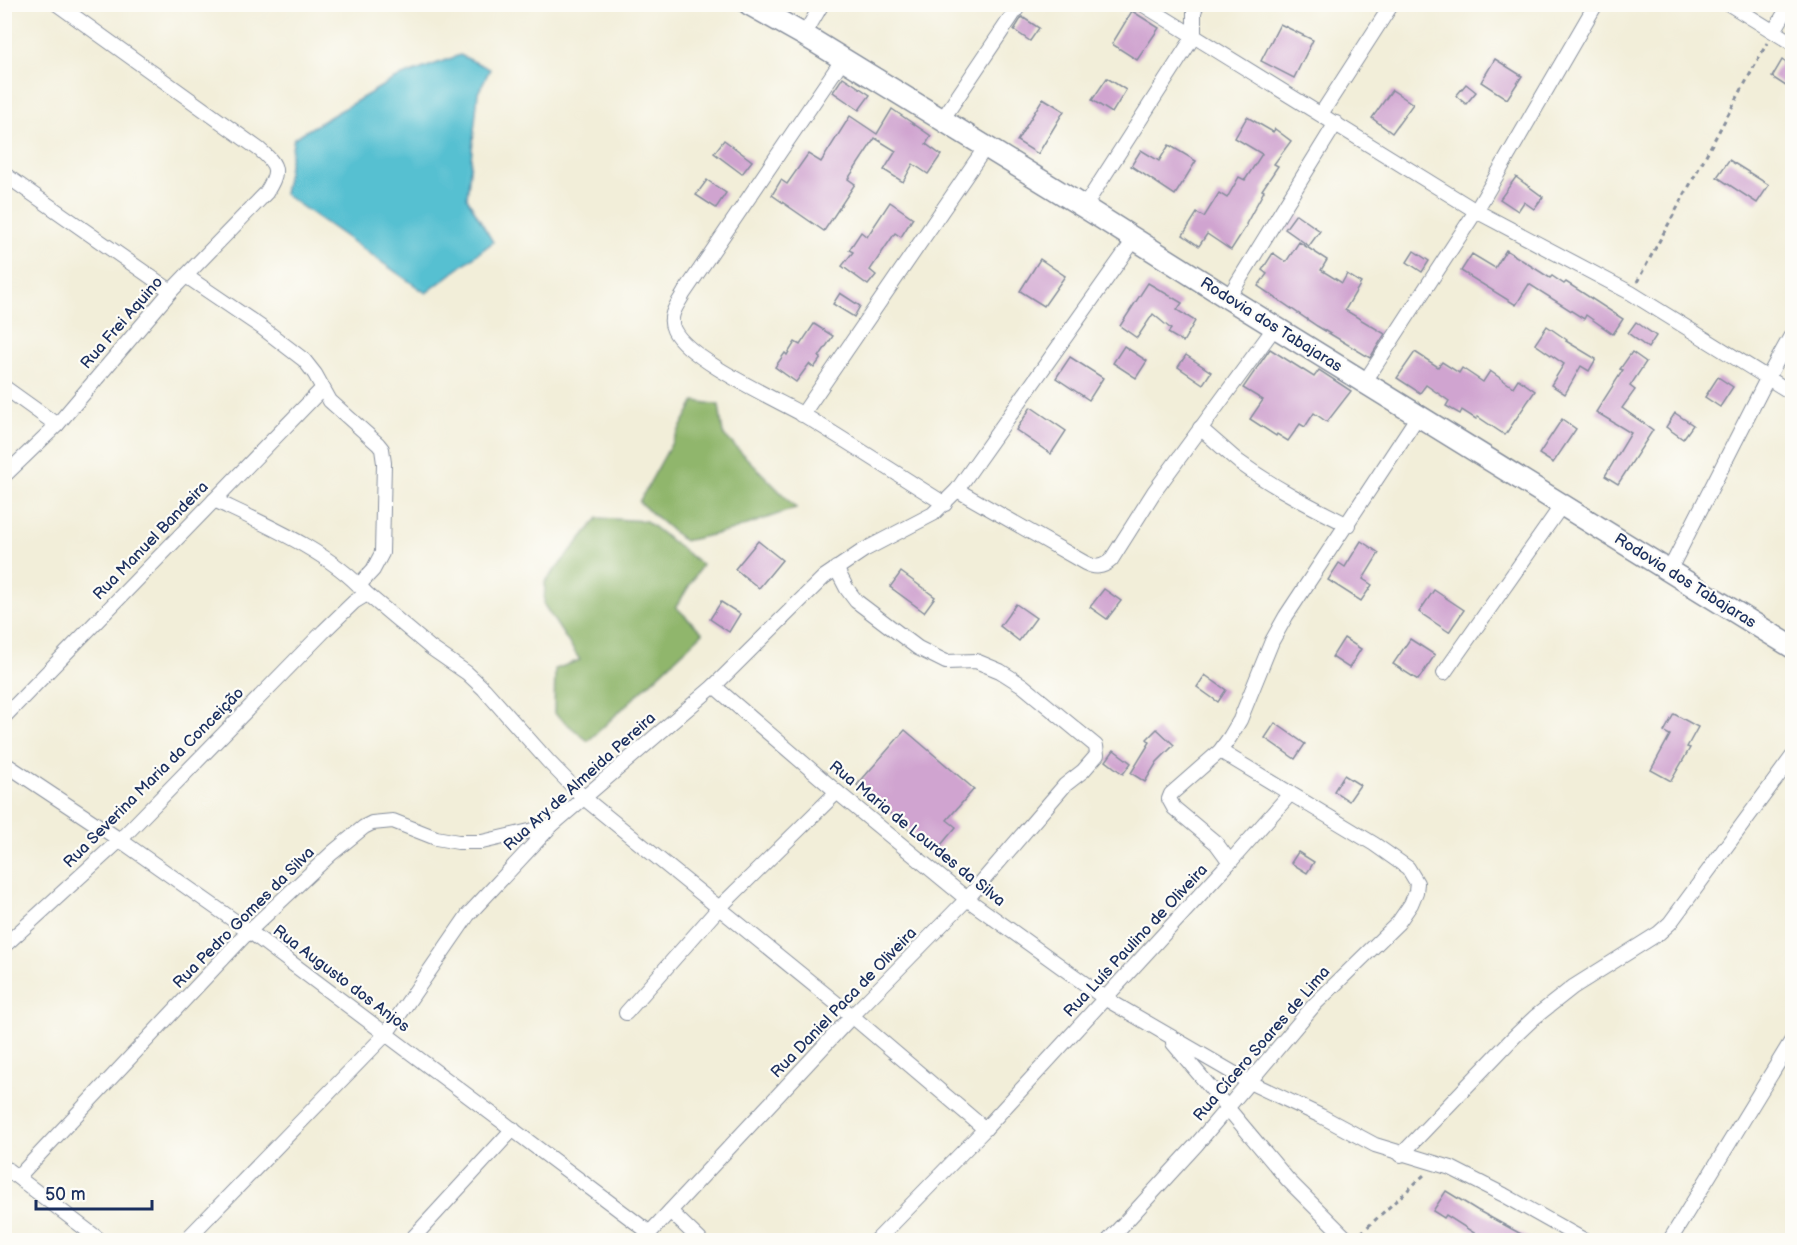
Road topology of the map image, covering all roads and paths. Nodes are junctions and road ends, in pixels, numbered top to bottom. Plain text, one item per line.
1 (57, 4) edge
2 (749, 4) edge
3 (822, 4) edge
4 (1020, 4) edge
5 (1142, 4) edge
6 (1197, 4) edge
7 (1392, 4) edge
8 (1596, 4) edge
9 (1729, 4) edge
10 (1790, 4) edge
11 (1774, 31) junction
12 (804, 35) junction
13 (1194, 36) junction
14 (1792, 43) edge
15 (843, 59) junction
16 (1321, 114) junction
17 (942, 120) junction
18 (1336, 123) junction
19 (985, 148) junction
20 (4, 174) edge
21 (1084, 207) junction
22 (1476, 211) junction
23 (1134, 240) junction
24 (186, 276) junction
25 (171, 291) junction
26 (1631, 293) junction
27 (1228, 298) junction
28 (1275, 327) junction
29 (1792, 334) edge
30 (1768, 377) junction
31 (1364, 383) junction
32 (4, 387) edge
33 (322, 389) junction
34 (1792, 393) edge
35 (802, 415) junction
36 (1418, 416) junction
37 (57, 425) junction
38 (1200, 428) junction
39 (4, 476) edge
40 (957, 490) junction
41 (214, 500) junction
42 (945, 504) junction
43 (1562, 505) junction
44 (1348, 525) junction
45 (836, 568) junction
46 (1669, 572) junction
47 (363, 590) junction
48 (1792, 647) edge
49 (1444, 673) dead end
50 (714, 686) junction
51 (4, 717) edge
52 (1220, 751) junction
53 (1792, 757) edge
54 (4, 763) edge
55 (837, 792) junction
56 (1290, 794) junction
57 (584, 798) junction
58 (551, 826) junction
59 (120, 840) junction
60 (1230, 862) junction
61 (967, 899) junction
62 (718, 909) junction
63 (249, 931) junction
64 (4, 946) edge
65 (1106, 999) junction
66 (626, 1013) dead end
67 (852, 1016) junction
68 (386, 1034) junction
69 (1166, 1034) junction
70 (1792, 1040) edge
71 (1249, 1082) junction
72 (1228, 1107) junction
73 (513, 1129) junction
74 (985, 1129) junction
75 (1401, 1155) junction
76 (1436, 1164) junction
77 (4, 1167) edge
78 (18, 1177) junction
79 (670, 1210) junction
80 (1361, 1233) dead end
81 (646, 1237) edge
82 (100, 1240) edge
83 (186, 1240) edge
84 (411, 1240) edge
85 (700, 1240) edge
86 (877, 1240) edge
87 (1109, 1240) edge
88 (1348, 1240) edge
89 (1584, 1240) edge
90 (1670, 1240) edge

1 - 24 street, Rua Frei Aquino
2 - 12 main road, Rodovia dos Tabajaras
3 - 12 street
4 - 17 street
5 - 13 street
6 - 13 street
7 - 16 street
8 - 22 street
9 - 11 street
10 - 11 street
11 - 14 street
11 - 26 path
12 - 15 main road, Rodovia dos Tabajaras
13 - 16 street
13 - 21 street
15 - 17 main road, Rodovia dos Tabajaras
15 - 35 street
16 - 18 street
17 - 19 main road, Rodovia dos Tabajaras
18 - 22 street
18 - 27 street
19 - 21 main road, Rodovia dos Tabajaras
19 - 35 street
20 - 25 street
21 - 23 main road, Rodovia dos Tabajaras
22 - 26 street
22 - 31 street
23 - 27 main road, Rodovia dos Tabajaras
23 - 40 street, Rua Ary de Almeida Pereira
24 - 25 street, Rua Frei Aquino
24 - 33 street, Rua Severina Maria da Conceição
25 - 37 street, Rua Frei Aquino
26 - 30 street
27 - 28 main road, Rodovia dos Tabajaras
28 - 31 main road, Rodovia dos Tabajaras
28 - 38 street
29 - 30 street
30 - 34 street
30 - 46 street
31 - 36 main road, Rodovia dos Tabajaras
32 - 37 street
33 - 41 street, Rua Manuel Bandeira
33 - 47 street, Rua Severina Maria da Conceição
35 - 42 street
36 - 43 main road, Rodovia dos Tabajaras
36 - 44 street, Rua Luís Paulino de Oliveira
37 - 39 street, Rua Frei Aquino
38 - 40 street
38 - 44 street
40 - 42 street, Rua Ary de Almeida Pereira
41 - 47 street
41 - 51 street, Rua Manuel Bandeira
42 - 45 street, Rua Ary de Almeida Pereira
43 - 46 main road, Rodovia dos Tabajaras
43 - 49 street
44 - 52 street, Rua Luís Paulino de Oliveira
45 - 50 street, Rua Ary de Almeida Pereira
45 - 61 street, Rua Daniel Paca de Oliveira
46 - 48 main road, Rodovia dos Tabajaras
47 - 57 street
47 - 59 street, Rua Severina Maria da Conceição
50 - 55 street, Rua Maria de Lourdes da Silva
50 - 57 street, Rua Ary de Almeida Pereira
52 - 56 street, Rua Cícero Soares de Lima
52 - 60 street, Rua Luís Paulino de Oliveira
53 - 75 street
54 - 59 street, Rua Augusto dos Anjos
55 - 61 street, Rua Maria de Lourdes da Silva
55 - 62 street
56 - 60 street
56 - 71 street, Rua Cícero Soares de Lima
57 - 58 street, Rua Ary de Almeida Pereira
57 - 62 street
58 - 63 street, Rua Pedro Gomes da Silva
58 - 68 street, Rua Ary de Almeida Pereira
59 - 63 street, Rua Augusto dos Anjos
59 - 64 street, Rua Severina Maria da Conceição
60 - 65 street, Rua Luís Paulino de Oliveira
61 - 65 street, Rua Maria de Lourdes da Silva
61 - 67 street, Rua Daniel Paca de Oliveira
62 - 66 street
62 - 67 street
63 - 68 street, Rua Augusto dos Anjos
63 - 78 street, Rua Pedro Gomes da Silva
65 - 69 street, Rua Maria de Lourdes da Silva
65 - 74 street, Rua Luís Paulino de Oliveira
67 - 74 street
67 - 79 street, Rua Daniel Paca de Oliveira
68 - 73 street, Rua Augusto dos Anjos
68 - 83 street, Rua Ary de Almeida Pereira
69 - 71 street, Rua Maria de Lourdes da Silva
69 - 72 street
70 - 90 street
71 - 72 street, Rua Cícero Soares de Lima
71 - 75 street, Rua Maria de Lourdes da Silva
72 - 87 street, Rua Cícero Soares de Lima
72 - 88 street
73 - 81 street, Rua Augusto dos Anjos
73 - 84 street
74 - 86 street, Rua Luís Paulino de Oliveira
75 - 76 street, Rua Maria de Lourdes da Silva
76 - 80 path
76 - 89 street, Rua Maria de Lourdes da Silva
77 - 78 street
78 - 82 street
79 - 81 street, Rua Daniel Paca de Oliveira
79 - 85 street

